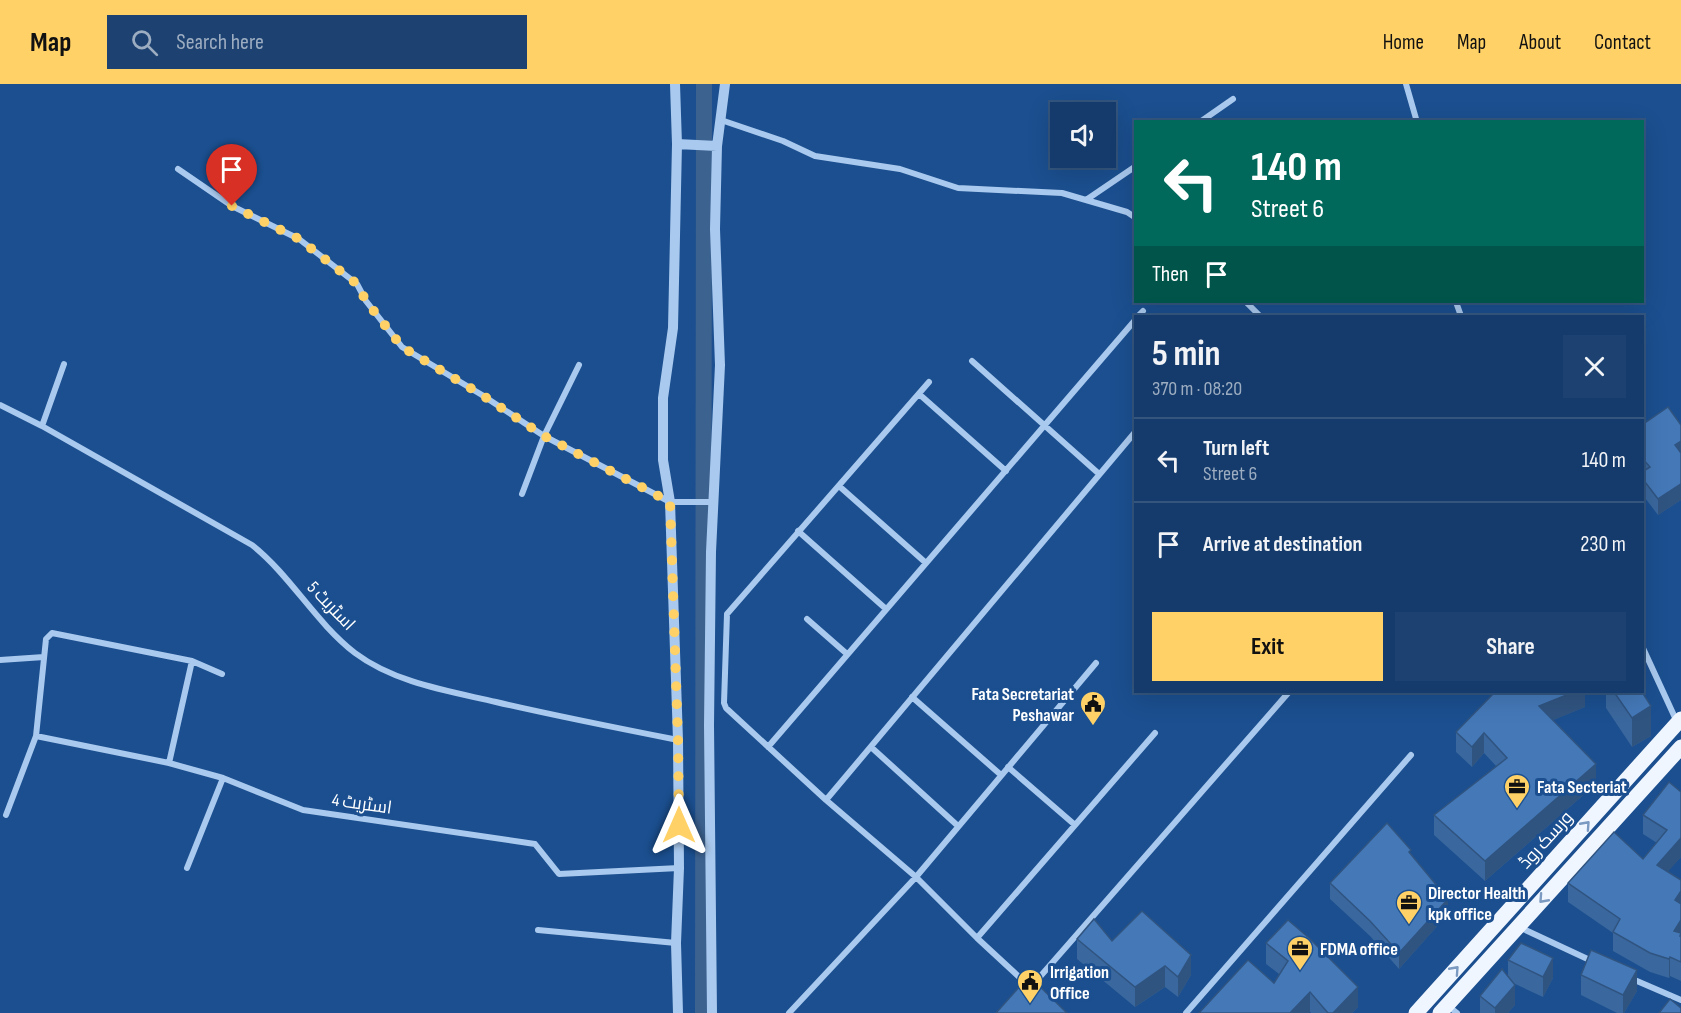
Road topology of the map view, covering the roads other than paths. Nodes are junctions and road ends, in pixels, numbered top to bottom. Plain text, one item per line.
1 (675, 84) edge
2 (1406, 84) edge
3 (728, 85) edge
4 (1233, 99) dead end
5 (721, 120) junction
6 (1203, 120) edge
7 (1416, 120) edge
8 (677, 144) junction
9 (717, 146) junction
10 (1134, 167) edge
11 (178, 169) dead end
12 (1086, 200) junction
13 (1134, 217) edge
14 (1247, 303) edge
15 (1259, 315) edge
16 (1134, 322) edge
17 (972, 361) dead end
18 (64, 364) dead end
19 (579, 365) dead end
20 (929, 382) dead end
21 (919, 394) junction
22 (0, 405) edge
23 (1044, 425) junction
24 (42, 426) junction
25 (1134, 433) edge
26 (544, 436) junction
27 (1006, 471) junction
28 (1098, 473) junction
29 (839, 486) junction
30 (522, 494) dead end
31 (670, 502) junction
32 (713, 502) junction
33 (798, 531) junction
34 (926, 563) junction
35 (886, 609) junction
36 (807, 619) dead end
37 (1644, 650) edge
38 (848, 654) junction
39 (44, 657) junction
40 (0, 660) edge
41 (192, 661) junction
42 (1096, 663) dead end
43 (222, 674) dead end
44 (1288, 693) edge
45 (912, 697) junction
46 (1679, 721) edge
47 (1155, 733) dead end
48 (36, 736) junction
49 (678, 740) junction
50 (768, 747) junction
51 (871, 747) junction
52 (1681, 747) edge
53 (1411, 755) dead end
54 (169, 763) junction
55 (1008, 767) junction
56 (1001, 775) junction
57 (223, 778) junction
58 (826, 800) junction
59 (6, 815) dead end
60 (1075, 825) junction
61 (958, 826) junction
62 (187, 868) dead end
63 (679, 868) junction
64 (916, 877) junction
65 (1518, 927) junction
66 (538, 930) dead end
67 (977, 939) junction
68 (676, 942) junction
69 (1598, 963) edge
70 (1618, 973) edge
71 (1031, 987) junction
72 (1024, 994) edge
73 (1037, 994) edge
74 (1681, 1000) edge
75 (1448, 1010) edge
76 (678, 1013) edge
77 (712, 1013) edge
78 (789, 1013) edge
79 (1186, 1013) edge
80 (1416, 1013) edge

1 - 8 street
2 - 7 street
3 - 5 street
4 - 6 street
5 - 9 street
5 - 12 street
8 - 9 street
8 - 31 street
9 - 32 street
10 - 12 street
11 - 26 street
12 - 13 street
14 - 15 street
16 - 23 street
17 - 23 street
18 - 24 street
19 - 26 street
20 - 21 street
21 - 27 street
21 - 29 street
22 - 24 street, اسٹریٹ 5
23 - 27 street
23 - 28 street
24 - 49 street, اسٹریٹ 5
25 - 28 street
26 - 30 street
26 - 31 street
27 - 34 street
28 - 45 street
29 - 33 street
29 - 34 street
31 - 32 street
31 - 49 street
32 - 77 street
33 - 35 street
33 - 50 street
34 - 35 street
35 - 38 street
36 - 38 street
37 - 46 street
38 - 50 street
39 - 40 street
39 - 41 street
39 - 48 street
41 - 43 street
41 - 54 street
42 - 55 street
44 - 71 street
45 - 51 street
45 - 56 street
80 -> 46 main road, ورسک روڈ
47 - 60 street
48 - 54 street, اسٹریٹ 4
48 - 59 street
49 - 63 street
50 - 58 street
51 - 58 street
51 - 61 street
52 -> 65 main road, ورسک روڈ
53 - 79 street
54 - 57 street, اسٹریٹ 4
55 - 56 street
55 - 60 street
56 - 61 street
57 - 62 street
57 - 63 street, اسٹریٹ 4
58 - 64 street
60 - 67 street
61 - 64 street
63 - 68 street
64 - 67 street
64 - 78 street
65 - 69 street
65 - 75 main road, ورسک روڈ
66 - 68 street
67 - 71 street
68 - 76 street
70 - 74 street
71 - 72 street
71 - 73 street

